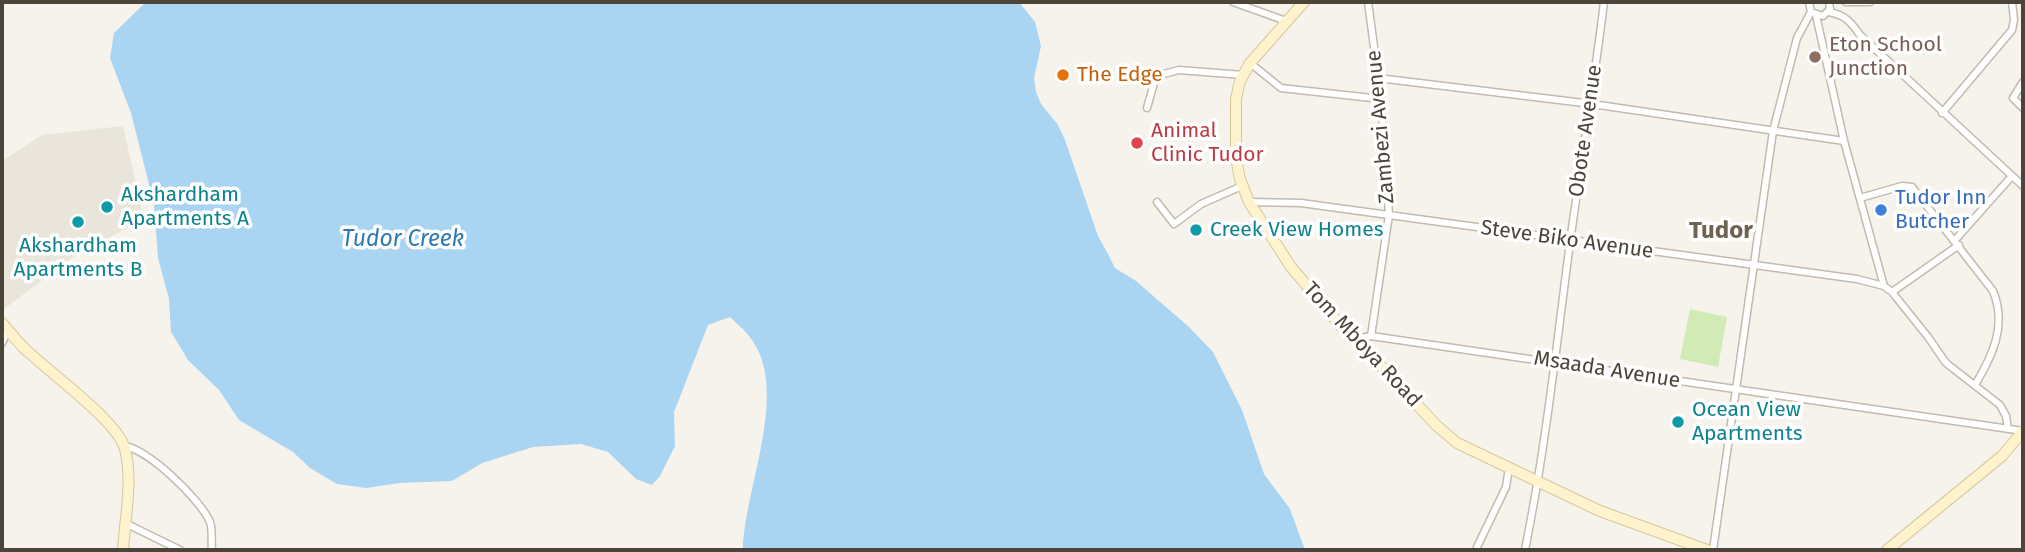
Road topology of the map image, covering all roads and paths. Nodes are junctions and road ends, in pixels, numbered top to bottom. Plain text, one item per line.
1 (1233, 2) edge
2 (1304, 2) edge
3 (1368, 2) edge
4 (1604, 2) edge
5 (1809, 2) edge
6 (1847, 2) edge
7 (1870, 2) edge
8 (2012, 2) edge
9 (1830, 6) edge
10 (1814, 13) junction
11 (1849, 20) junction
12 (1286, 21) junction
13 (1250, 63) junction
14 (1242, 75) junction
15 (1378, 78) junction
16 (2023, 82) edge
17 (1381, 99) junction
18 (1592, 104) junction
19 (1147, 108) dead end
20 (2023, 108) edge
21 (1942, 113) junction
22 (1773, 131) junction
23 (1844, 141) junction
24 (2011, 176) junction
25 (1242, 186) junction
26 (2023, 186) edge
27 (1860, 198) junction
28 (1157, 202) dead end
29 (1249, 202) junction
30 (1389, 215) junction
31 (1570, 239) junction
32 (1957, 243) junction
33 (1755, 266) junction
34 (1884, 286) junction
35 (1892, 292) junction
36 (5, 326) edge
37 (1371, 336) junction
38 (1356, 339) junction
39 (2, 343) edge
40 (1554, 362) junction
41 (1975, 385) junction
42 (1737, 390) junction
43 (2008, 429) junction
44 (2023, 431) edge
45 (124, 446) junction
46 (1509, 468) junction
47 (1538, 482) junction
48 (125, 523) junction
49 (1477, 547) dead end
50 (123, 550) edge
51 (180, 550) edge
52 (212, 550) edge
53 (1525, 550) edge
54 (1707, 550) edge
55 (1713, 550) edge
56 (1886, 550) edge

1 - 12 street
2 - 12 main road, Tom Mboya Road
3 - 15 street, Zambezi Avenue
4 - 18 street, Obote Avenue
5 - 10 street
6 - 7 street
6 - 9 street
6 - 11 street
8 - 21 street
9 - 10 street
9 - 11 street
10 - 22 street
10 - 23 street
11 - 21 street
12 - 13 main road, Tom Mboya Road
13 - 14 main road, Tom Mboya Road
13 - 17 street
14 - 19 street
14 - 25 main road, Tom Mboya Road
15 - 17 street, Zambezi Avenue
15 - 18 street
16 - 20 street
17 - 30 street, Zambezi Avenue
18 - 22 street
18 - 31 street, Obote Avenue
21 - 24 street
22 - 23 street
22 - 33 street
23 - 27 street
24 - 26 street
24 - 32 street
25 - 28 street
25 - 29 main road, Tom Mboya Road
27 - 32 street
27 - 34 street
29 - 30 street, Steve Biko Avenue
29 - 38 main road, Tom Mboya Road
30 - 31 street, Steve Biko Avenue
30 - 37 street, Zambezi Avenue
31 - 33 street, Steve Biko Avenue
31 - 40 street, Obote Avenue
32 - 35 street
32 - 41 street
33 - 34 street, Steve Biko Avenue
33 - 42 street
34 - 35 street
35 - 41 street
36 - 39 street
36 - 45 main road
37 - 38 street, Msaada Avenue
37 - 40 street, Msaada Avenue
38 - 46 main road, Tom Mboya Road
40 - 42 street, Msaada Avenue
40 - 47 street, Obote Avenue
41 - 43 street
42 - 43 street, Msaada Avenue
42 - 55 street
43 - 44 street, Msaada Avenue
44 - 56 main road
45 - 48 main road
45 - 52 street
46 - 47 main road, Tom Mboya Road
46 - 49 street
47 - 53 street, Obote Avenue
47 - 54 main road, Tom Mboya Road
48 - 50 main road
48 - 51 street

